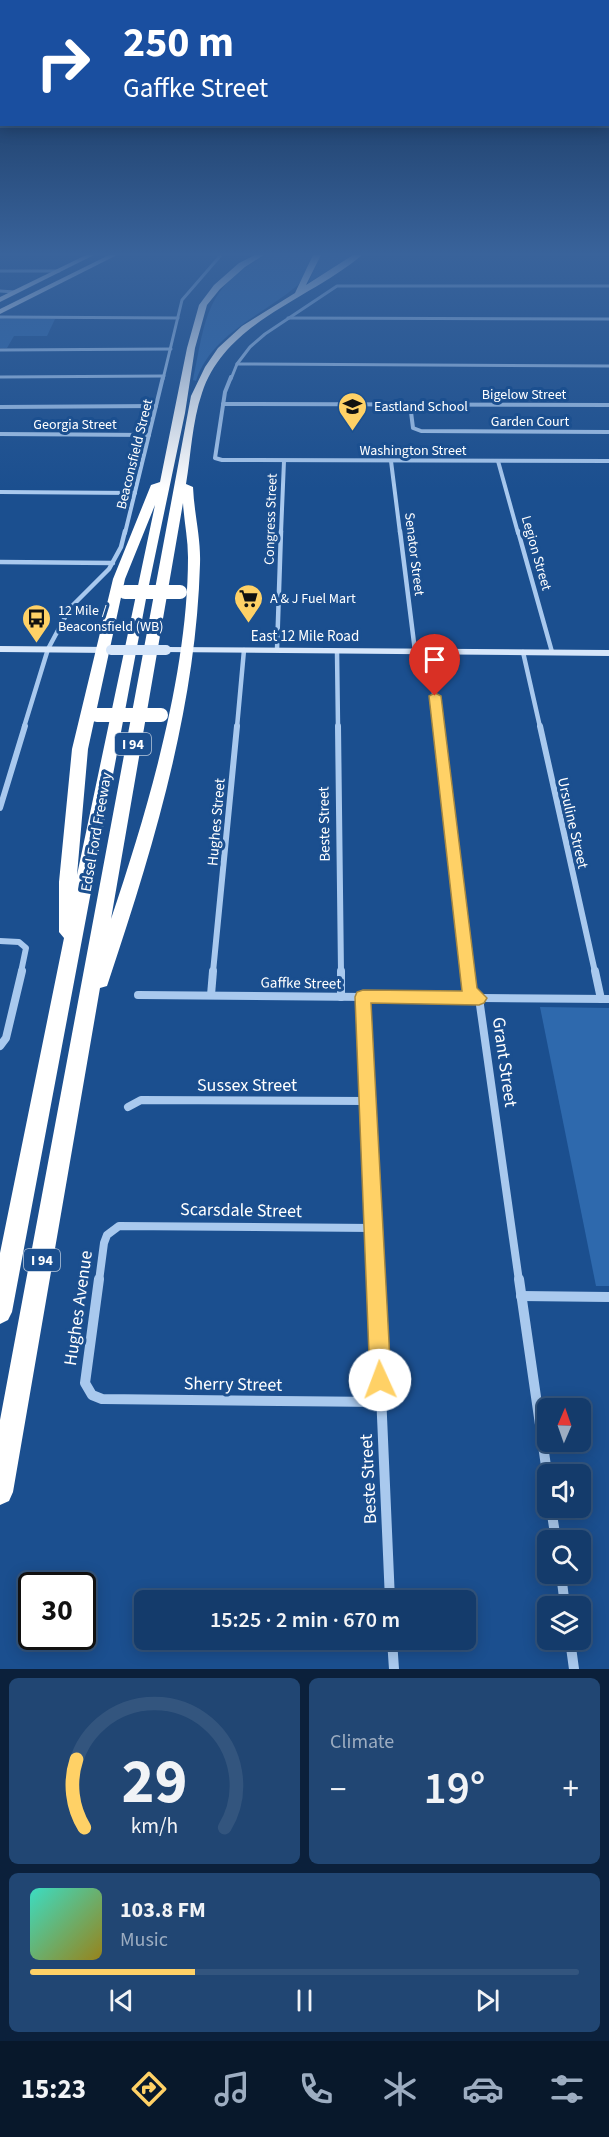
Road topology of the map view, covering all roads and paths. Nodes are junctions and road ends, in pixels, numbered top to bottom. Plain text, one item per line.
1 (174, 333) edge
2 (195, 333) edge
3 (241, 333) edge
4 (267, 333) edge
5 (171, 349) junction
6 (0, 350) edge
7 (237, 364) junction
8 (609, 366) edge
9 (164, 376) junction
10 (0, 377) edge
11 (223, 404) junction
12 (410, 404) junction
13 (609, 405) edge
14 (156, 406) junction
15 (0, 407) edge
16 (180, 413) junction
17 (609, 432) edge
18 (0, 434) edge
19 (149, 435) junction
20 (186, 460) junction
21 (284, 460) junction
22 (391, 461) junction
23 (498, 461) junction
24 (608, 461) edge
25 (609, 469) edge
26 (0, 492) edge
27 (135, 493) junction
28 (0, 562) edge
29 (113, 563) junction
30 (120, 594) junction
31 (185, 594) junction
32 (0, 649) edge
33 (48, 649) junction
34 (106, 650) junction
35 (187, 650) junction
36 (244, 650) junction
37 (277, 650) junction
38 (337, 651) junction
39 (415, 651) junction
40 (429, 651) junction
41 (522, 652) junction
42 (552, 652) junction
43 (609, 653) edge
44 (176, 709) junction
45 (93, 712) junction
46 (0, 808) edge
47 (0, 941) edge
48 (68, 972) junction
49 (138, 995) dead end
50 (211, 995) junction
51 (341, 997) junction
52 (363, 997) junction
53 (479, 998) junction
54 (605, 999) edge
55 (84, 1028) junction
56 (0, 1046) edge
57 (368, 1101) junction
58 (128, 1107) dead end
59 (374, 1228) junction
60 (111, 1231) joint
61 (521, 1296) junction
62 (609, 1297) edge
63 (0, 1312) edge
64 (87, 1390) joint
65 (381, 1402) junction
66 (546, 1464) edge
67 (0, 1491) edge
68 (390, 1590) edge
69 (393, 1650) edge
70 (571, 1650) edge
71 (394, 1669) edge
72 (574, 1669) edge

1 - 5 street, Beaconsfield Street
2 - 16 highway, Edsel Ford Freeway / I 94
3 - 20 highway, Edsel Ford Freeway / I 94
4 - 7 street
5 - 6 street
5 - 9 street, Beaconsfield Street
7 - 8 street
7 - 11 street
9 - 10 street
9 - 14 street, Beaconsfield Street
11 - 12 street, Bigelow Street
11 - 21 street, Washington Street
12 - 13 street, Bigelow Street
12 - 17 street, Garden Court
14 - 15 street
14 - 19 street, Beaconsfield Street
16 - 30 highway
16 - 48 highway, Edsel Ford Freeway / I 94
18 - 19 street, Georgia Street
19 - 27 street, Beaconsfield Street
20 - 31 highway
20 - 55 highway, Edsel Ford Freeway / I 94
21 - 22 street, Washington Street
21 - 37 street, Congress Street
22 - 23 street, Washington Street
22 - 39 street, Senator Street
23 - 24 street, Washington Street
23 - 42 street, Legion Street
24 - 25 street
26 - 27 street
27 - 29 street, Beaconsfield Street
28 - 29 street
29 - 33 street, Beaconsfield Street
30 - 31 highway, bridge
30 - 34 highway
31 - 35 highway
32 - 33 main road, East 12 Mile Road
33 - 34 main road, East 12 Mile Road
33 - 46 street, Beaconsfield Street
34 - 35 main road, East 12 Mile Road, bridge
34 - 45 highway
35 - 36 main road, East 12 Mile Road
35 - 44 highway
36 - 37 main road, East 12 Mile Road
36 - 50 street, Hughes Street
37 - 38 main road, East 12 Mile Road
38 - 39 main road, East 12 Mile Road
38 - 51 street, Beste Street
39 - 40 main road, East 12 Mile Road
40 - 41 main road, East 12 Mile Road
40 - 53 street, Grant Street
41 - 42 main road, East 12 Mile Road
41 - 54 street, Ursuline Street
42 - 43 main road, East 12 Mile Road
44 - 45 highway, bridge
44 - 55 highway
45 - 48 highway
47 - 56 street
48 - 63 highway, Edsel Ford Freeway / I 94
49 - 50 street, Gaffke Street
50 - 51 street, Gaffke Street
51 - 52 street, Gaffke Street
52 - 53 street, Gaffke Street
52 - 57 street, Beste Street
53 - 54 street, Gaffke Street
53 - 61 street, Grant Street
55 - 67 highway, Edsel Ford Freeway / I 94
57 - 58 street, Sussex Street
57 - 59 street, Beste Street
59 - 60 street, Scarsdale Street
59 - 65 street, Beste Street
60 - 64 street, Hughes Avenue
61 - 62 street
61 - 66 street, Grant Street
64 - 65 street, Sherry Street
65 - 68 street, Beste Street
69 - 71 street
70 - 72 street

